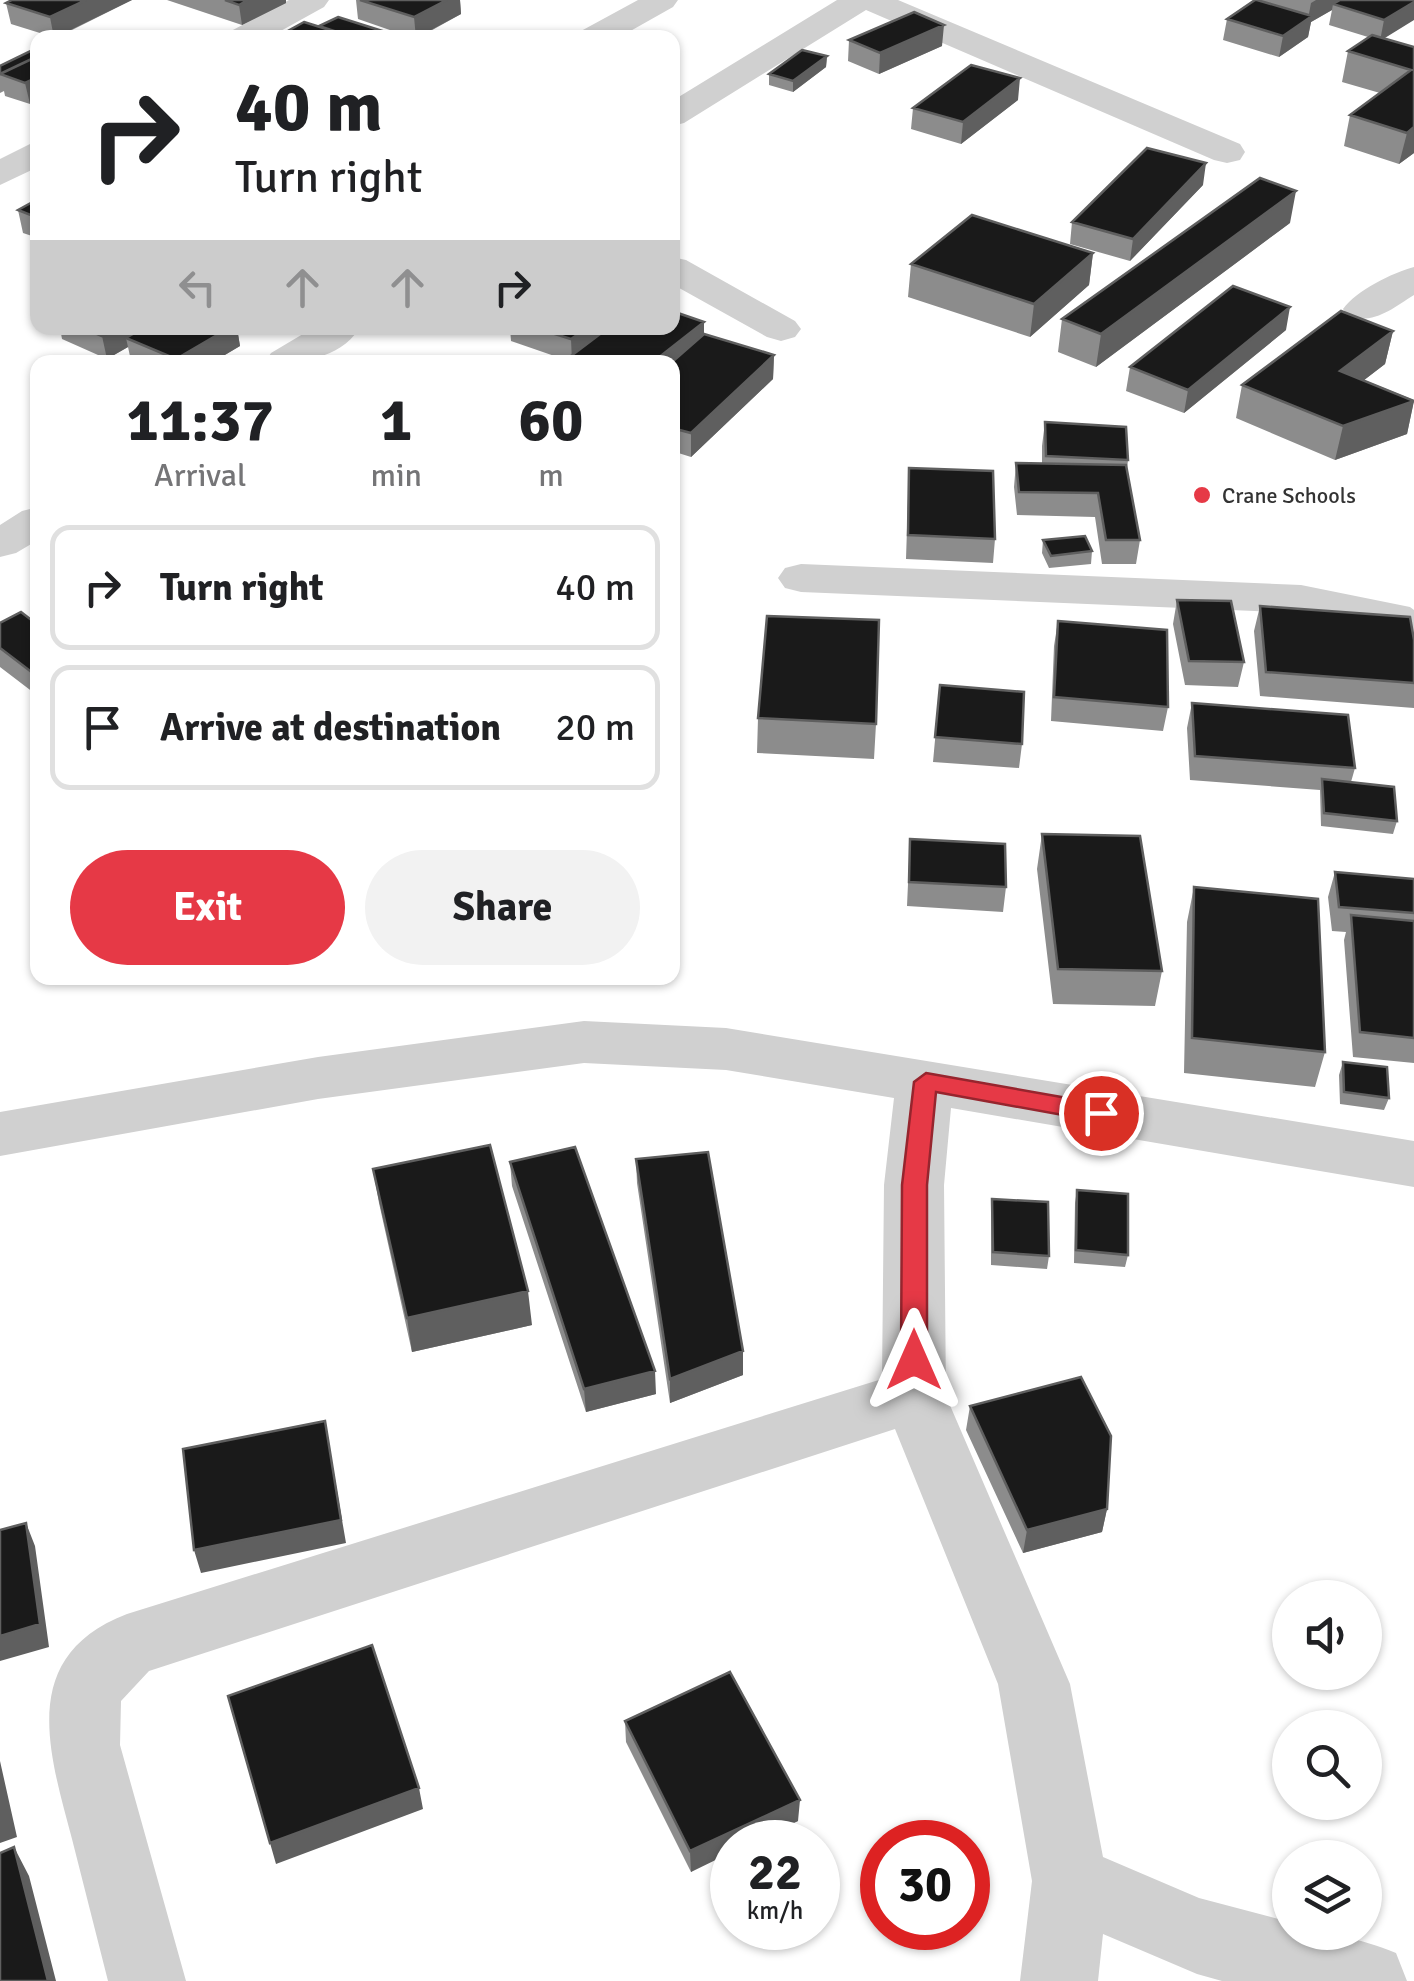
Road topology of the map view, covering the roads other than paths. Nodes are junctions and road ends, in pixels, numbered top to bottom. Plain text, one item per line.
1 (313, 0) edge
2 (662, 0) edge
3 (860, 0) edge
4 (872, 0) edge
5 (258, 30) edge
6 (608, 30) edge
7 (680, 111) edge
8 (1227, 152) dead end
9 (30, 156) edge
10 (0, 174) edge
11 (680, 272) edge
12 (1414, 278) edge
13 (1363, 309) dead end
14 (781, 329) dead end
15 (329, 335) edge
16 (297, 355) edge
17 (30, 525) edge
18 (0, 544) edge
19 (801, 578) dead end
20 (1414, 634) edge
21 (926, 1082) junction
22 (0, 1134) edge
23 (1414, 1164) edge
24 (914, 1396) junction
25 (1070, 1881) junction
26 (147, 1981) edge
27 (1058, 1981) edge
28 (1368, 1981) edge

1 - 5 street
2 - 6 street
3 - 7 street
4 - 8 street
9 - 10 street
11 - 14 street
12 - 13 street
15 - 16 street
17 - 18 street
19 - 20 street
21 - 22 street
21 - 23 street
21 - 24 street
24 - 25 street
24 - 26 street
25 - 27 street
25 - 28 street

